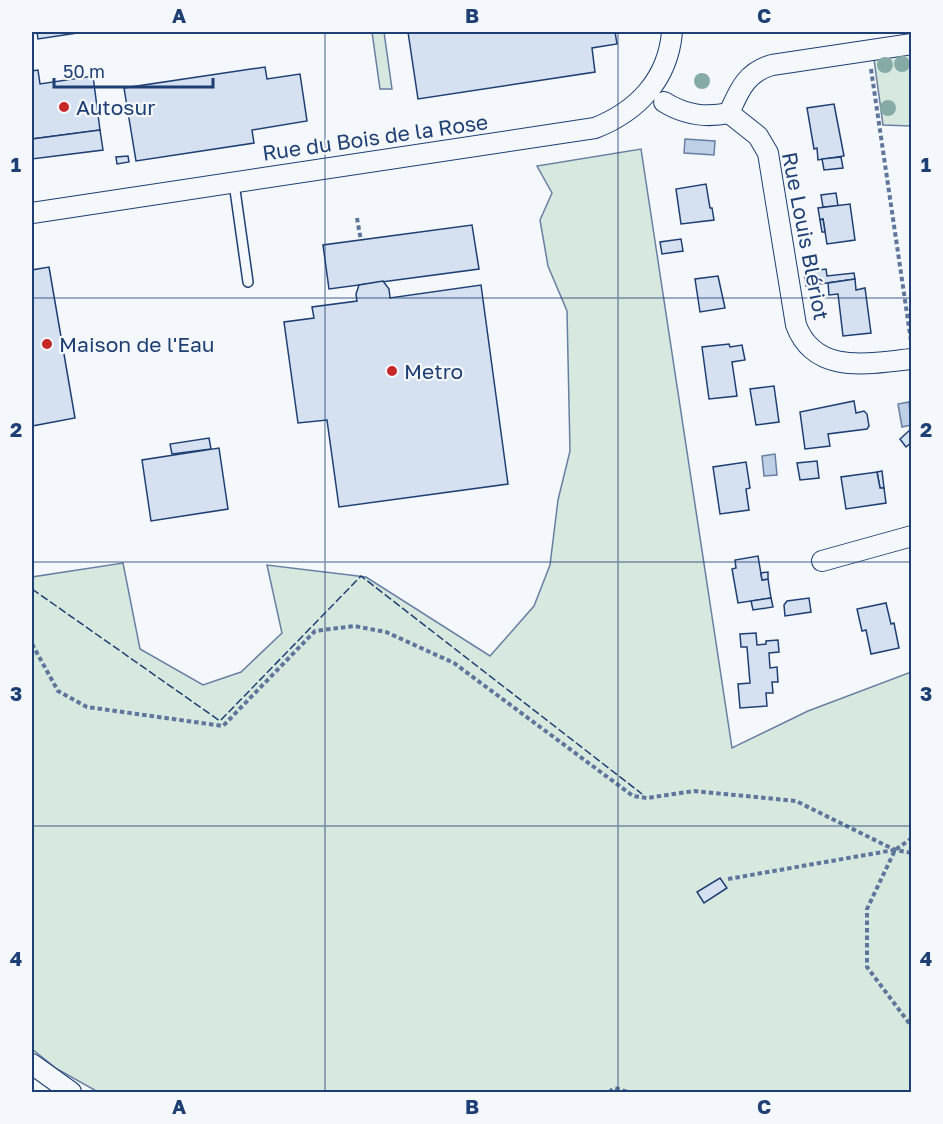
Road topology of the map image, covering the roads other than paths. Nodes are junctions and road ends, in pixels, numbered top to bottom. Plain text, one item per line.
1 (672, 32) edge
2 (912, 44) edge
3 (664, 102) dead end
4 (729, 113) junction
5 (234, 183) junction
6 (32, 213) edge
7 (248, 282) dead end
8 (912, 360) edge
9 (912, 536) edge
10 (822, 561) dead end
11 (32, 1064) edge
12 (71, 1092) edge

1 - 5 street, Rue du Bois de la Rose
2 - 4 street
3 - 4 street
4 - 8 street, Rue Louis Blériot
5 - 6 street, Rue du Bois de la Rose
5 - 7 lane
9 - 10 street
11 - 12 street

